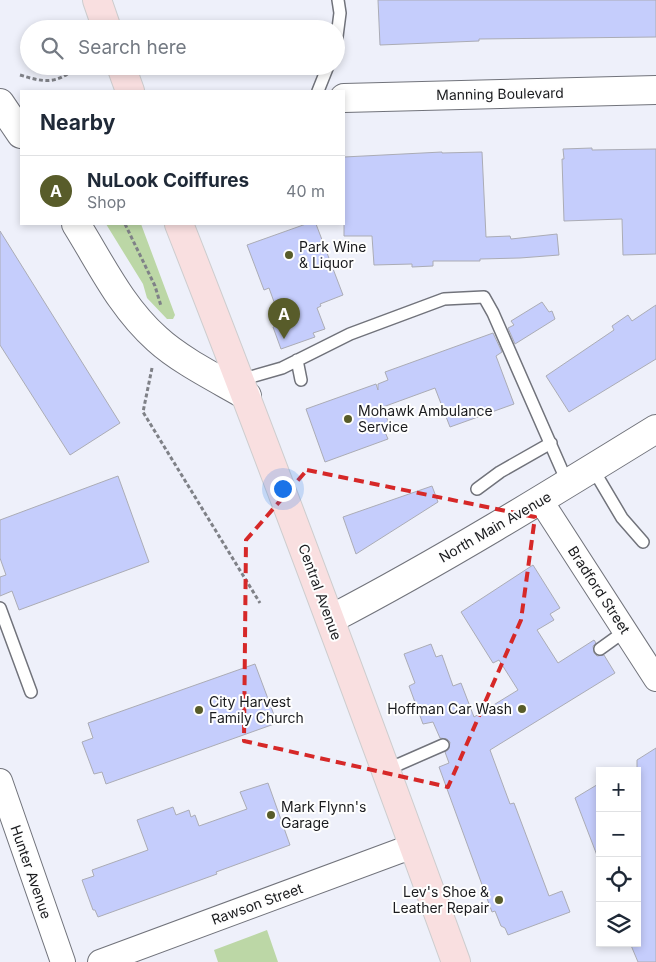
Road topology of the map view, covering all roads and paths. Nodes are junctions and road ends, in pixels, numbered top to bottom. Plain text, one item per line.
1 (97, 0) edge
2 (338, 0) edge
3 (104, 20) edge
4 (339, 20) edge
5 (20, 75) dead end
6 (65, 75) edge
7 (124, 75) edge
8 (324, 75) edge
9 (130, 90) edge
10 (318, 90) edge
11 (656, 90) edge
12 (345, 98) edge
13 (77, 225) edge
14 (125, 225) edge
15 (179, 225) edge
16 (158, 340) junction
17 (297, 360) junction
18 (301, 380) dead end
19 (243, 388) junction
20 (656, 429) edge
21 (551, 443) junction
22 (593, 468) junction
23 (568, 484) junction
24 (477, 489) dead end
25 (541, 501) junction
26 (643, 542) dead end
27 (260, 603) dead end
28 (0, 608) edge
29 (331, 619) junction
30 (625, 631) junction
31 (600, 649) dead end
32 (656, 679) edge
33 (31, 692) dead end
34 (443, 745) dead end
35 (386, 770) junction
36 (0, 781) edge
37 (413, 846) junction
38 (63, 962) edge
39 (100, 962) edge
40 (456, 962) edge

1 - 3 main road
2 - 4 lane
5 - 6 path
7 - 9 main road
8 - 10 lane
11 - 12 street, Manning Boulevard
13 - 16 street
14 - 16 path
15 - 19 main road, Central Avenue
16 - 19 street
16 - 27 path
17 - 18 lane
17 - 19 lane
17 - 21 lane
19 - 29 main road, Central Avenue
20 - 22 street, North Main Avenue
21 - 23 lane
21 - 24 lane
22 - 23 street, North Main Avenue
22 - 26 lane
23 - 25 street, North Main Avenue
25 - 29 street, North Main Avenue
25 - 30 street, Bradford Street
28 - 33 lane
29 - 35 main road, Central Avenue
30 - 31 lane
30 - 32 street, Bradford Street
34 - 35 lane
35 - 37 main road, Central Avenue
36 - 38 street, Hunter Avenue
37 - 39 street, Rawson Street
37 - 40 main road, Central Avenue

